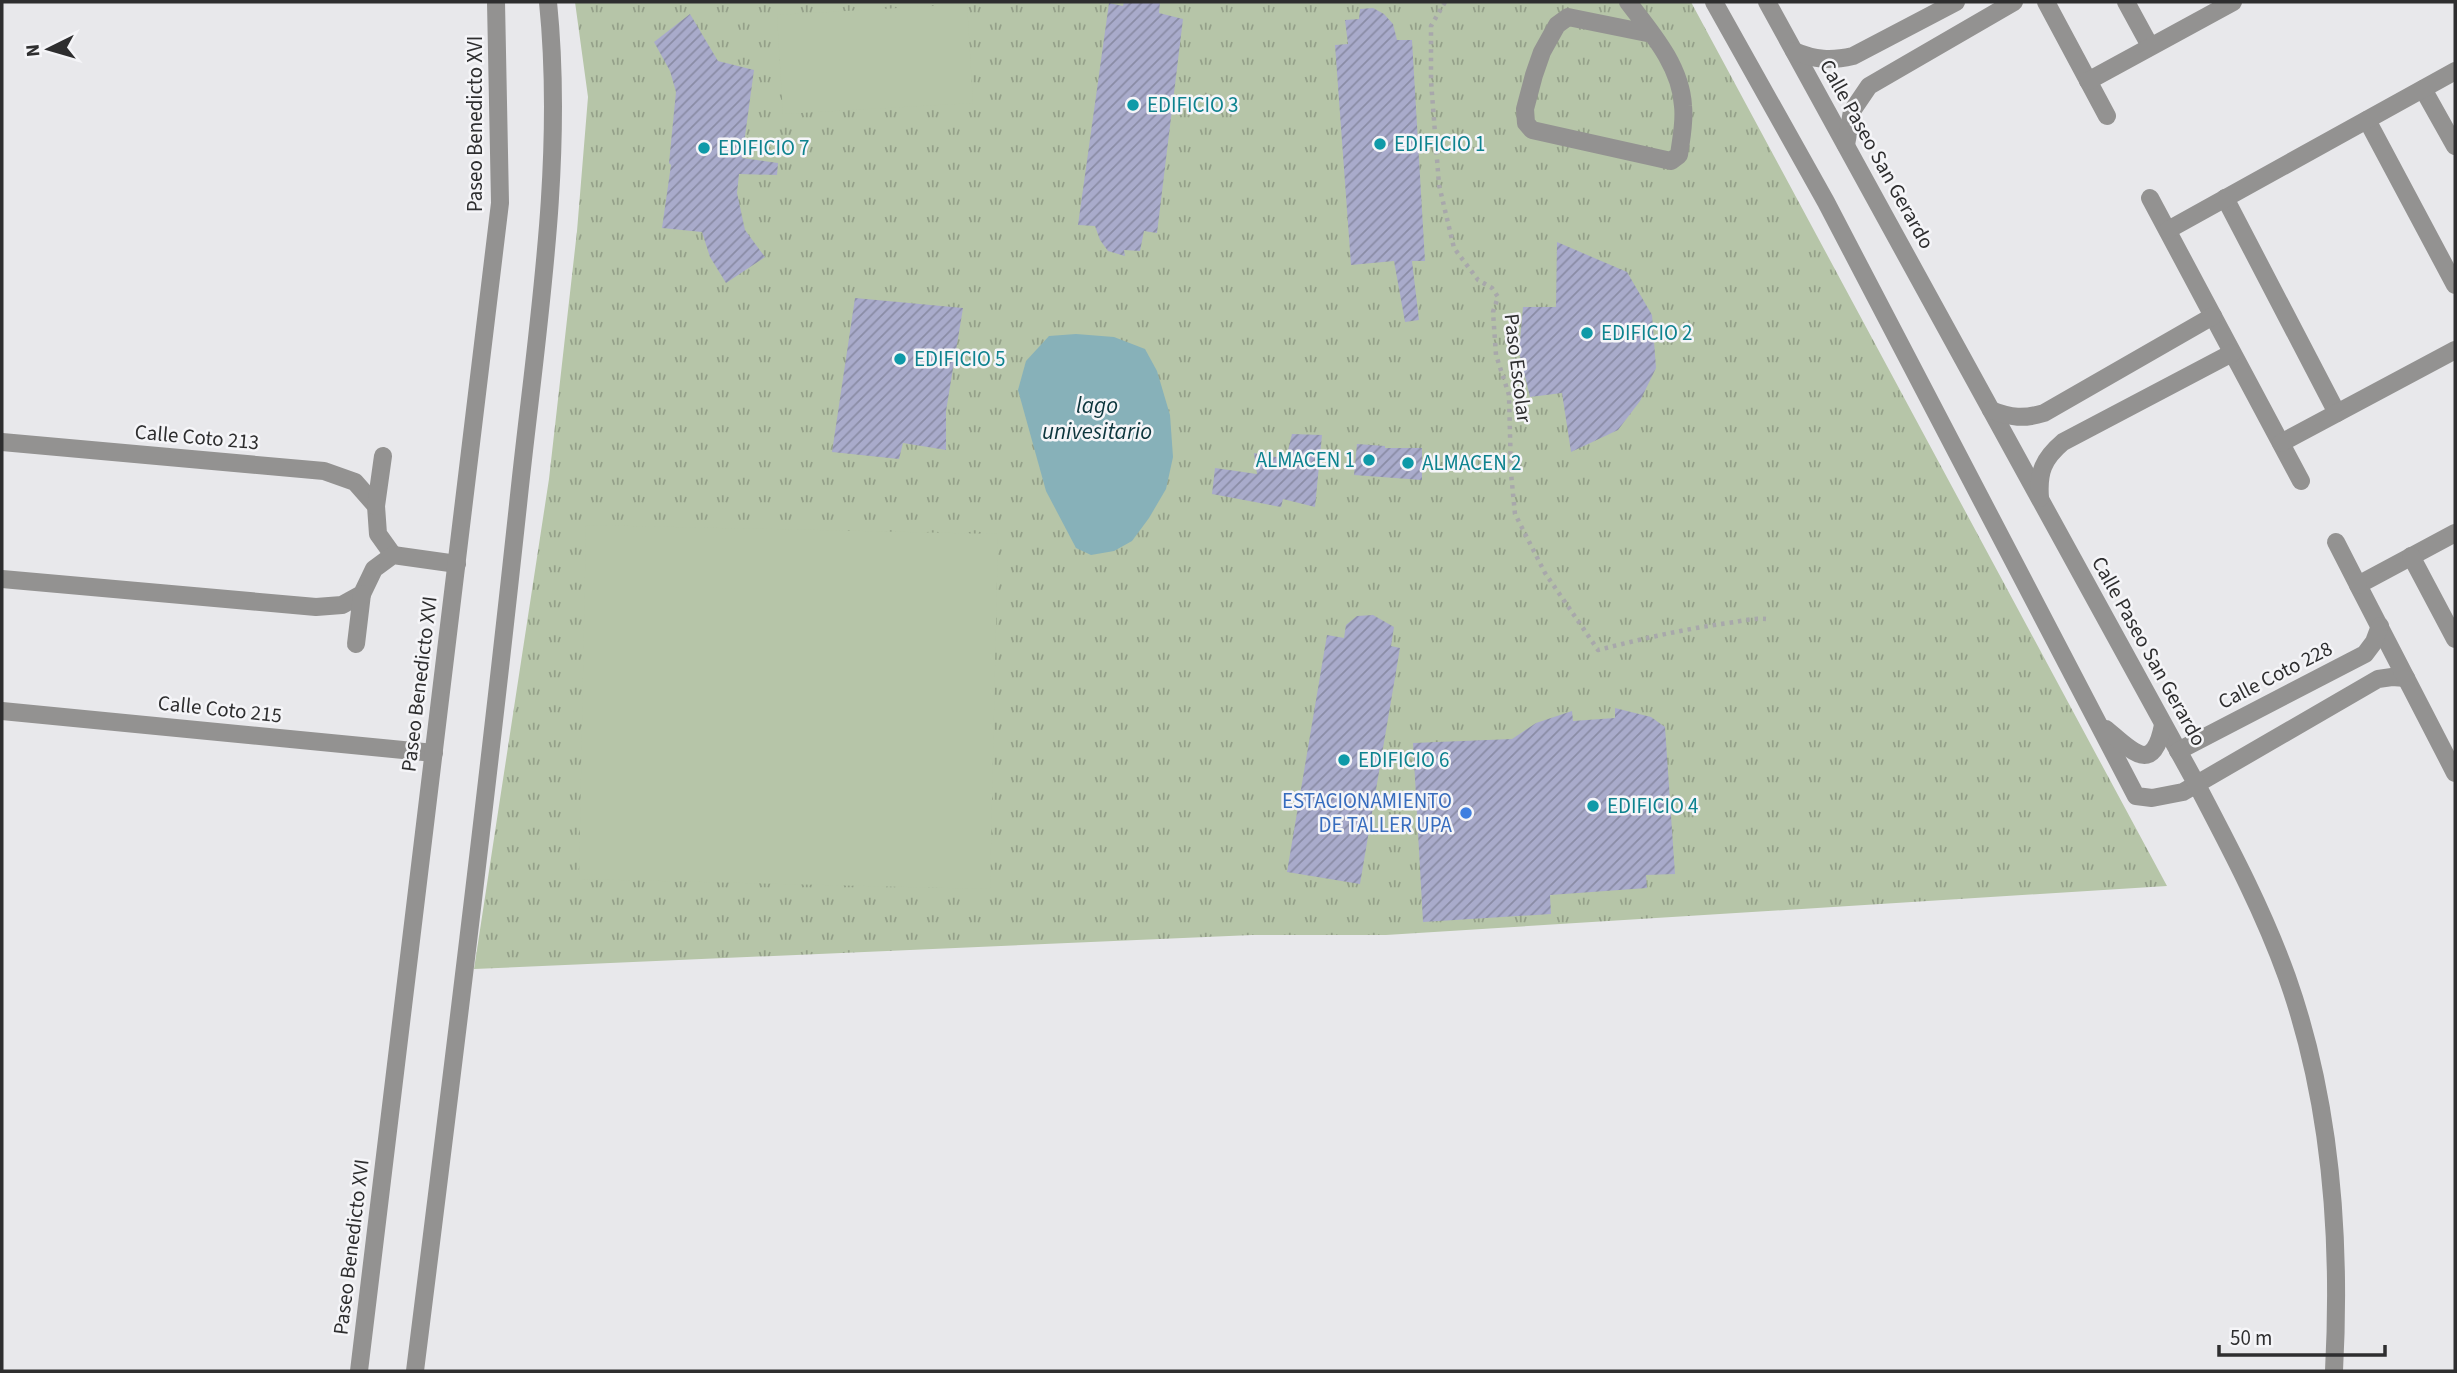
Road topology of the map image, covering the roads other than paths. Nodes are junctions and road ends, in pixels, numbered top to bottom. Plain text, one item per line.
1 (496, 2) edge
2 (548, 2) edge
3 (1628, 2) edge
4 (1714, 2) edge
5 (1767, 2) edge
6 (1956, 2) edge
7 (2014, 2) edge
8 (2046, 2) edge
9 (2126, 2) edge
10 (2232, 2) edge
11 (1652, 34) junction
12 (2150, 46) junction
13 (1794, 51) junction
14 (2455, 71) edge
15 (2088, 80) junction
16 (2423, 89) junction
17 (2108, 116) dead end
18 (2367, 120) junction
19 (1846, 145) junction
20 (2455, 146) edge
21 (2150, 198) dead end
22 (2225, 198) junction
23 (2168, 230) junction
24 (2455, 285) edge
25 (2213, 316) junction
26 (2455, 350) edge
27 (2232, 353) junction
28 (1991, 410) junction
29 (2337, 413) junction
30 (2, 443) edge
31 (2281, 443) junction
32 (383, 456) dead end
33 (2301, 481) dead end
34 (2040, 498) junction
35 (376, 506) junction
36 (2455, 533) edge
37 (2336, 542) dead end
38 (393, 555) junction
39 (2411, 556) junction
40 (457, 564) junction
41 (2, 579) edge
42 (2358, 585) junction
43 (362, 594) junction
44 (2379, 626) junction
45 (2455, 639) edge
46 (356, 644) dead end
47 (2406, 678) junction
48 (2, 711) edge
49 (2098, 722) junction
50 (2163, 725) junction
51 (2178, 751) junction
52 (434, 753) junction
53 (2455, 773) edge
54 (2197, 785) junction
55 (359, 1371) edge
56 (415, 1371) edge
57 (2334, 1371) edge

1 - 40 street, Paseo Benedicto XVI
2 - 56 street
3 - 11 street
4 - 49 street
5 - 13 street, Calle Paseo San Gerardo
6 - 13 street
7 - 19 street
8 - 15 street
9 - 12 street
10 - 12 street
11 - 11 street
12 - 15 street
13 - 19 street, Calle Paseo San Gerardo
14 - 16 street
15 - 17 street
16 - 18 street
16 - 20 street
18 - 22 street
18 - 24 street
19 - 28 street, Calle Paseo San Gerardo
21 - 23 street
22 - 23 street
22 - 29 street
23 - 25 street
25 - 27 street
25 - 28 street
26 - 29 street
27 - 31 street
27 - 34 street
28 - 34 street, Calle Paseo San Gerardo
29 - 31 street
30 - 35 street, Calle Coto 213
31 - 33 street
32 - 35 street
34 - 50 street, Calle Paseo San Gerardo
35 - 38 street
36 - 39 street
37 - 42 street
38 - 40 street
38 - 43 street
39 - 42 street
39 - 45 street
40 - 52 street, Paseo Benedicto XVI
41 - 43 street
42 - 44 street
43 - 46 street
44 - 47 street
44 - 51 street, Calle Coto 228
47 - 53 street
47 - 54 street
48 - 52 street, Calle Coto 215
49 - 50 street
49 - 54 street
50 - 51 street, Calle Paseo San Gerardo
51 - 54 street, Calle Paseo San Gerardo
52 - 55 street, Paseo Benedicto XVI
54 - 57 street, Calle Paseo San Gerardo

